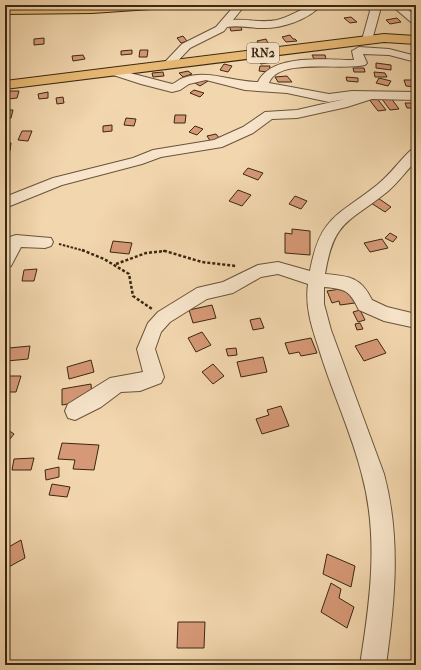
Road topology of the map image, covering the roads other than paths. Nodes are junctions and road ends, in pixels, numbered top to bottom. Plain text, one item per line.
1 (151, 5) edge
2 (240, 5) edge
3 (316, 5) edge
4 (372, 5) edge
5 (396, 5) edge
6 (5, 10) edge
7 (416, 21) edge
8 (225, 24) junction
9 (367, 40) junction
10 (416, 40) edge
11 (416, 59) edge
12 (169, 64) junction
13 (337, 64) junction
14 (111, 71) junction
15 (347, 71) dead end
16 (5, 85) edge
17 (262, 86) junction
18 (372, 95) junction
19 (416, 96) edge
20 (416, 153) edge
21 (5, 203) edge
22 (45, 242) dead end
23 (5, 262) edge
24 (317, 280) junction
25 (416, 321) edge
26 (74, 410) dead end
27 (373, 665) edge

1 - 6 highway
2 - 8 street
3 - 8 street
4 - 9 street
5 - 7 street
8 - 12 street
9 - 10 highway, RN2
9 - 12 highway, RN2
11 - 13 street
12 - 14 highway, RN2
13 - 15 street
13 - 17 street
14 - 16 highway, RN2
14 - 17 street
17 - 18 street
18 - 19 street
18 - 21 street
20 - 24 street
22 - 23 street
24 - 25 street
24 - 26 street
24 - 27 street

